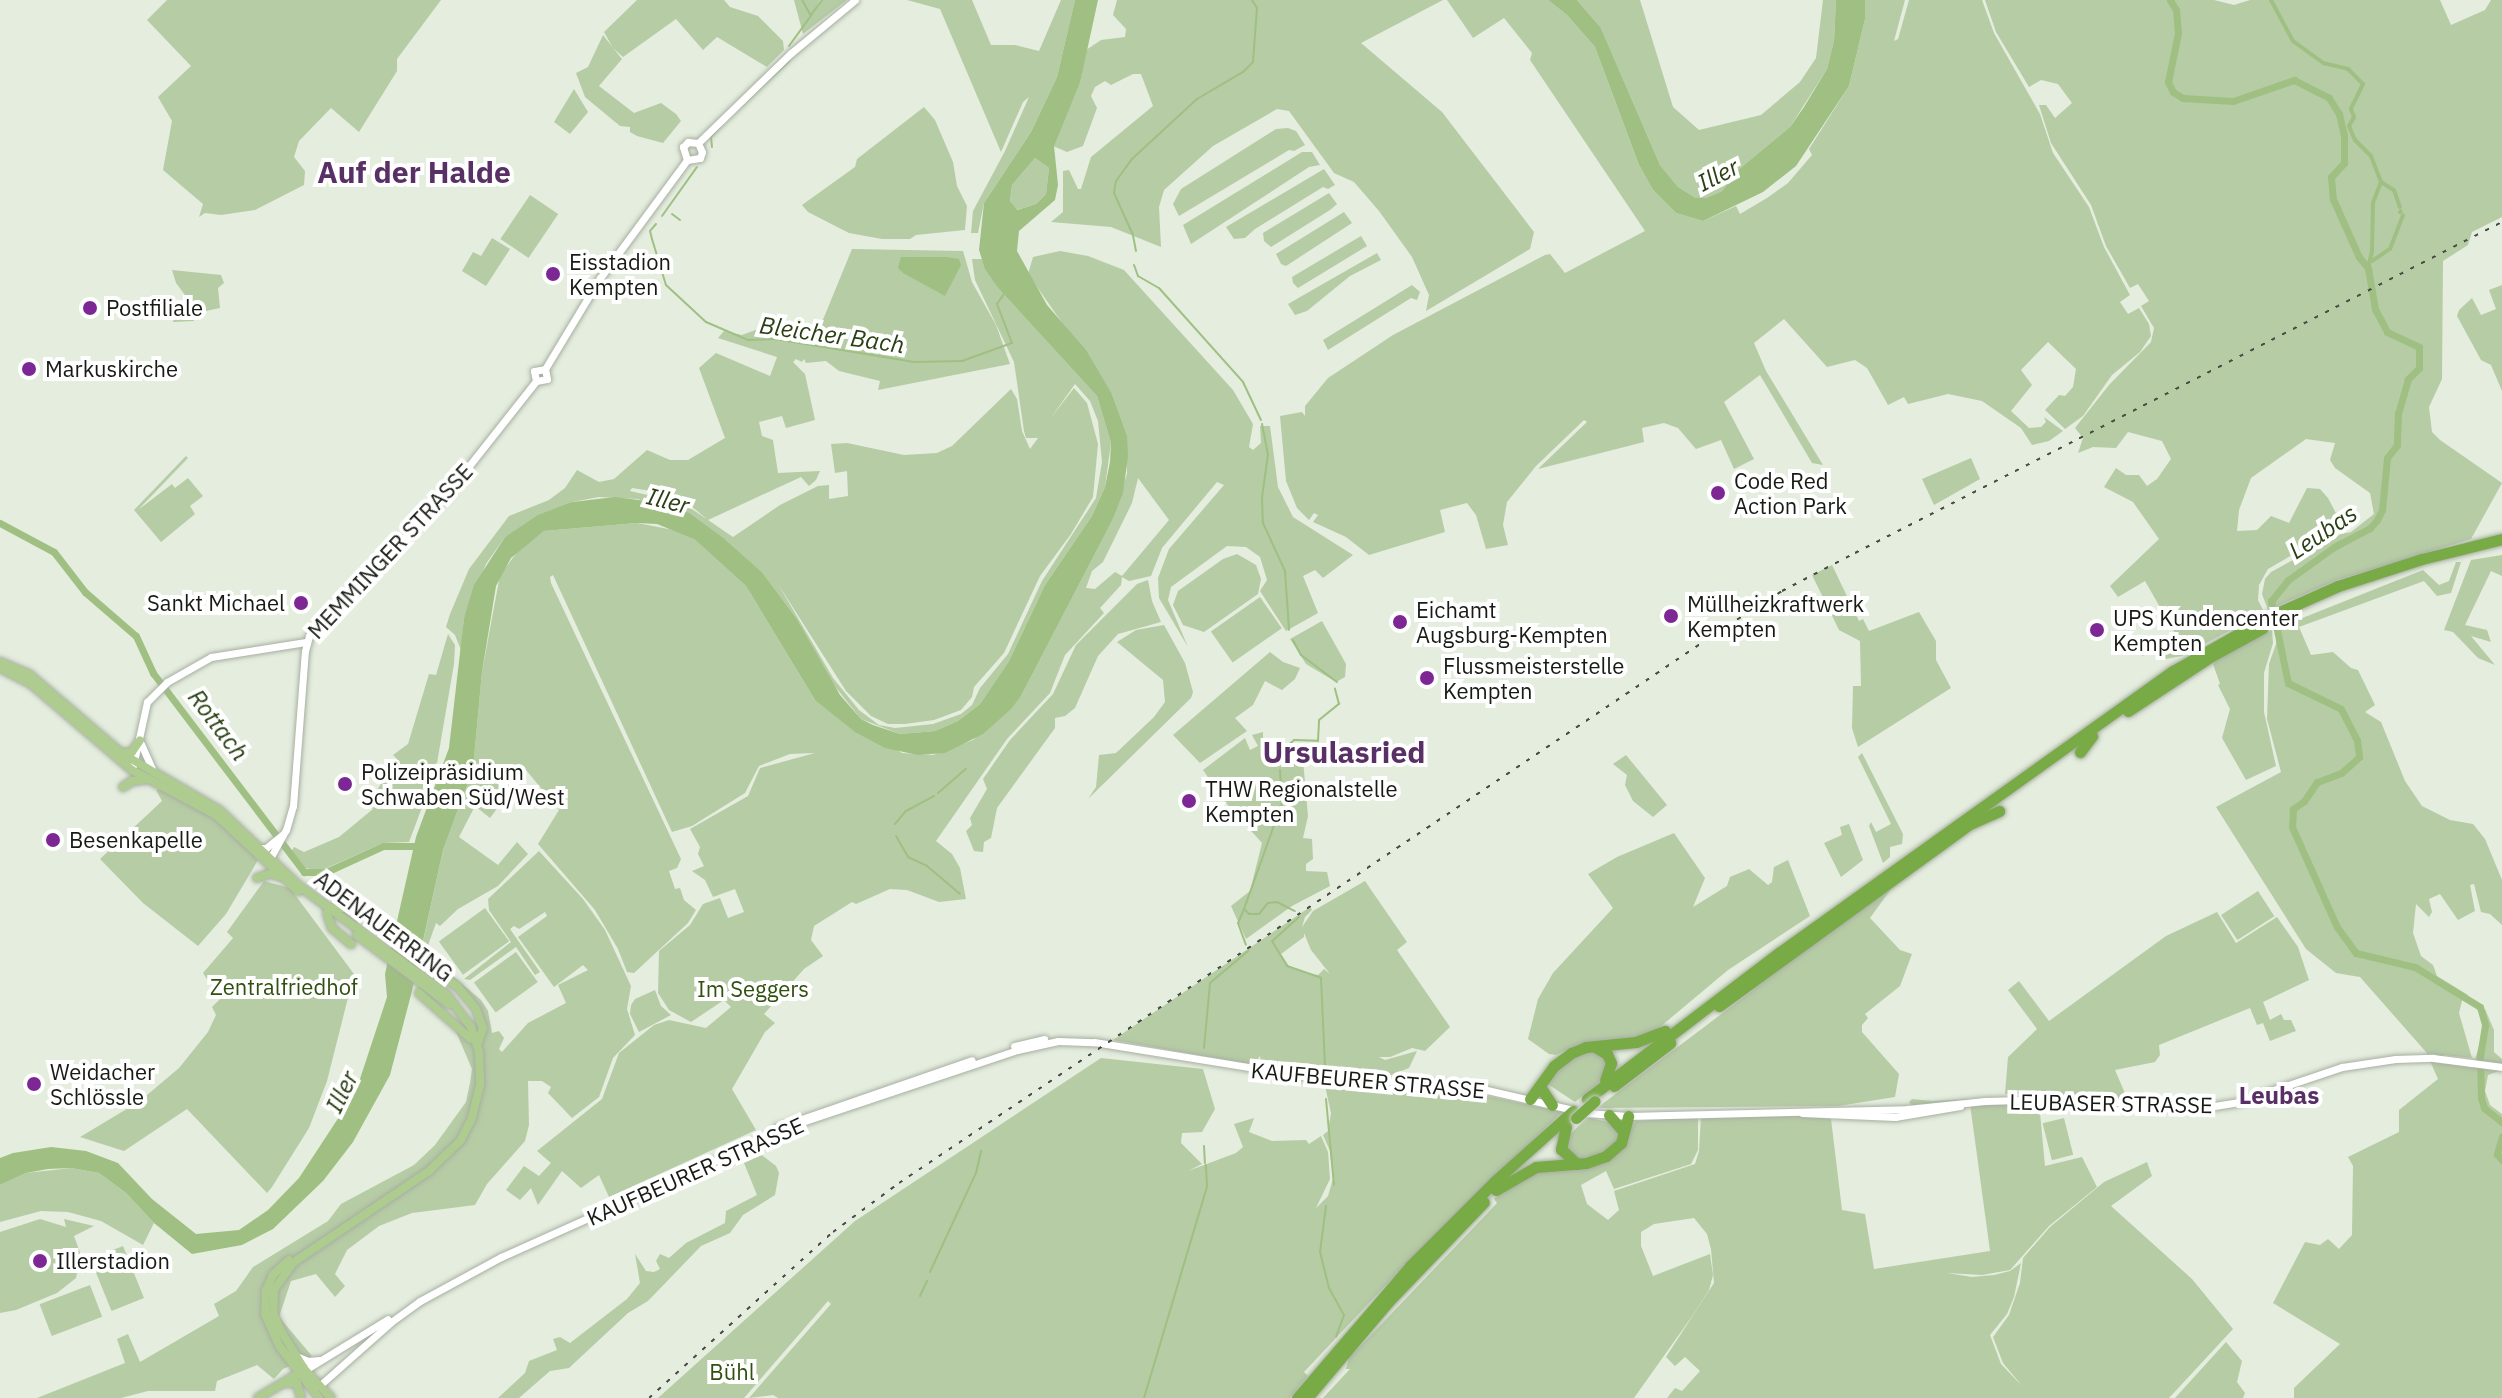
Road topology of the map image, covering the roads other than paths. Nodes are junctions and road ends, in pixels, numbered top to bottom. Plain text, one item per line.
1 (855, 0) edge
2 (698, 143) junction
3 (687, 160) junction
4 (2502, 539) edge
5 (2502, 547) edge
6 (2480, 548) junction
7 (2258, 626) junction
8 (306, 642) junction
9 (2206, 651) junction
10 (2177, 661) dead end
11 (0, 662) edge
12 (0, 668) edge
13 (2102, 712) dead end
14 (2092, 736) junction
15 (140, 740) junction
16 (2072, 741) junction
17 (2080, 752) dead end
18 (121, 753) junction
19 (134, 766) junction
20 (156, 777) junction
21 (123, 787) dead end
22 (1999, 811) dead end
23 (1970, 824) junction
24 (275, 846) junction
25 (261, 848) junction
26 (269, 861) junction
27 (1912, 861) junction
28 (278, 876) junction
29 (257, 878) dead end
30 (333, 914) junction
31 (359, 916) dead end
32 (351, 944) dead end
33 (426, 966) dead end
34 (419, 993) dead end
35 (1687, 1020) junction
36 (481, 1021) junction
37 (467, 1025) junction
38 (454, 1028) junction
39 (474, 1042) junction
40 (1094, 1042) junction
41 (1595, 1047) junction
42 (2502, 1067) edge
43 (1543, 1083) junction
44 (1602, 1086) junction
45 (1533, 1100) junction
46 (1591, 1100) junction
47 (1969, 1102) junction
48 (1552, 1105) junction
49 (1787, 1111) junction
50 (1609, 1115) junction
51 (1625, 1116) junction
52 (1563, 1124) junction
53 (1621, 1129) junction
54 (1621, 1143) junction
55 (1577, 1164) junction
56 (1496, 1190) junction
57 (292, 1358) junction
58 (323, 1360) junction
59 (302, 1372) junction
60 (331, 1375) junction
61 (279, 1384) junction
62 (312, 1394) edge
63 (259, 1397) edge
64 (332, 1398) edge
65 (1297, 1398) edge
66 (1307, 1398) edge

1 - 2 main road, MEMMINGER STRASSE
2 - 3 main road, MEMMINGER STRASSE
2 - 3 main road, MEMMINGER STRASSE
3 - 8 main road, MEMMINGER STRASSE
4 - 6 highway
5 - 6 highway
6 - 7 highway
7 - 9 highway
7 - 14 highway
8 - 15 main road, MEMMINGER STRASSE
8 - 24 main road
9 - 10 highway
9 - 16 highway
11 - 18 main road, ADENAUERRING
12 - 19 main road, ADENAUERRING
13 - 16 highway
14 - 17 highway
14 - 23 highway
15 - 18 main road
15 - 19 main road, MEMMINGER STRASSE
15 - 20 main road
16 - 27 highway
18 - 19 main road, ADENAUERRING
19 - 20 main road, ADENAUERRING
20 - 21 main road
20 - 25 main road, ADENAUERRING
20 - 26 main road, ADENAUERRING
22 - 23 highway
23 - 27 highway
24 - 25 main road
24 - 26 main road
25 - 26 main road, ADENAUERRING
26 - 28 main road, ADENAUERRING
26 - 30 main road, ADENAUERRING
27 - 35 highway
27 - 46 highway
28 - 29 main road
28 - 30 main road, ADENAUERRING
30 - 31 main road
30 - 32 main road
30 - 37 main road, ADENAUERRING
33 - 36 main road
34 - 38 main road
35 - 41 highway
35 - 44 highway
36 - 37 main road
36 - 39 main road
37 - 38 main road
37 - 39 main road, ADENAUERRING
38 - 39 main road
39 - 57 main road, ADENAUERRING
40 - 45 main road, KAUFBEURER STRASSE
40 - 58 main road, KAUFBEURER STRASSE
40 - 60 main road, KAUFBEURER STRASSE
41 - 43 highway
41 - 44 highway
42 - 47 main road, LEUBASER STRASSE
43 - 45 highway
43 - 48 highway
44 - 46 highway
45 - 48 main road, KAUFBEURER STRASSE
46 - 52 highway
47 - 49 main road, LEUBASER STRASSE
47 - 49 main road
48 - 50 main road, KAUFBEURER STRASSE
49 - 51 main road, KAUFBEURER STRASSE
50 - 51 main road, KAUFBEURER STRASSE
50 - 53 highway
51 - 53 highway
51 - 54 highway
52 - 55 highway
52 - 56 highway
52 - 65 highway
53 - 54 highway
54 - 55 highway
55 - 56 highway
56 - 66 highway
57 - 58 main road
57 - 59 main road, ADENAUERRING
57 - 61 main road
58 - 59 main road, KAUFBEURER STRASSE
58 - 60 main road
59 - 61 main road
59 - 62 main road, ADENAUERRING
60 - 62 main road, KAUFBEURER STRASSE
60 - 64 main road
61 - 62 main road
61 - 63 main road
62 - 64 main road

